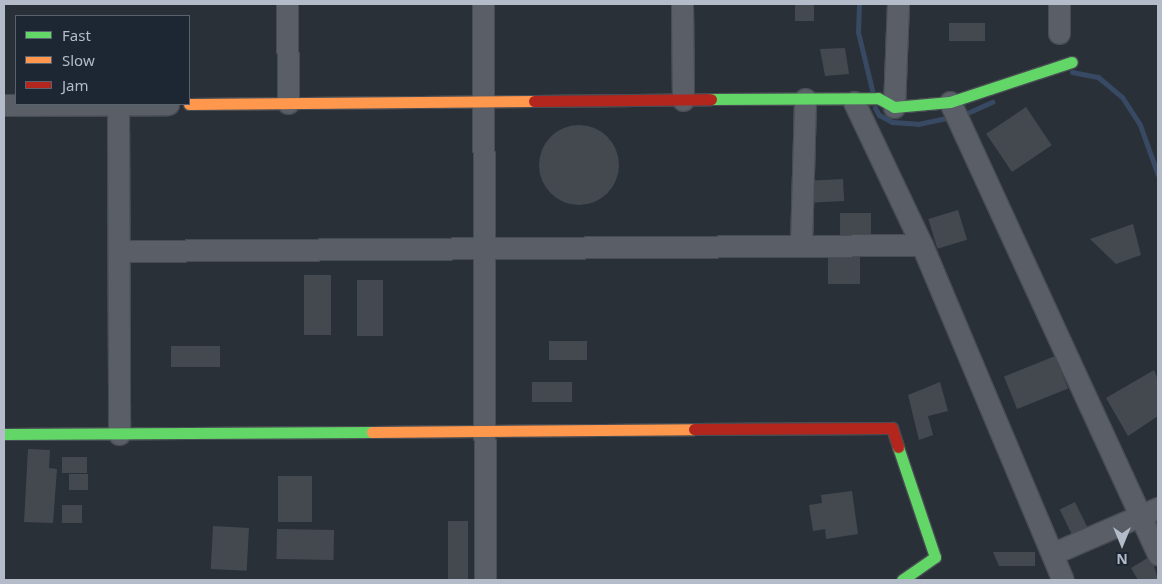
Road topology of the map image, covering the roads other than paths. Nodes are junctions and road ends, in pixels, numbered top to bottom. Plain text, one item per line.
1 (287, 4) edge
2 (483, 4) edge
3 (682, 4) edge
4 (898, 4) edge
5 (1059, 4) edge
6 (1058, 33) dead end
7 (1072, 62) dead end
8 (805, 99) junction
9 (683, 100) junction
10 (860, 100) junction
11 (482, 101) junction
12 (950, 102) junction
13 (288, 103) junction
14 (886, 103) junction
15 (190, 104) edge
16 (118, 105) edge
17 (922, 244) junction
18 (801, 245) junction
19 (483, 248) junction
20 (119, 251) junction
21 (484, 431) junction
22 (4, 434) edge
23 (119, 434) junction
24 (1149, 510) edge
25 (1054, 553) junction
26 (1158, 554) edge
27 (485, 580) edge
28 (902, 580) edge
29 (1063, 580) edge

1 - 13 street
2 - 11 street
3 - 9 street
4 - 14 street
5 - 6 street
7 - 12 street
8 - 9 street
8 - 10 street
8 - 18 street
9 - 11 street
10 - 14 street
10 - 17 street
11 - 13 street
11 - 19 street
12 - 14 street
12 - 24 street
13 - 15 street
16 - 20 street
17 - 18 street
17 - 25 street
18 - 19 street
19 - 20 street
19 - 21 street
20 - 23 street
21 - 23 street
21 - 27 street
21 - 28 street
22 - 23 street
24 - 25 street
24 - 26 street
25 - 29 street

